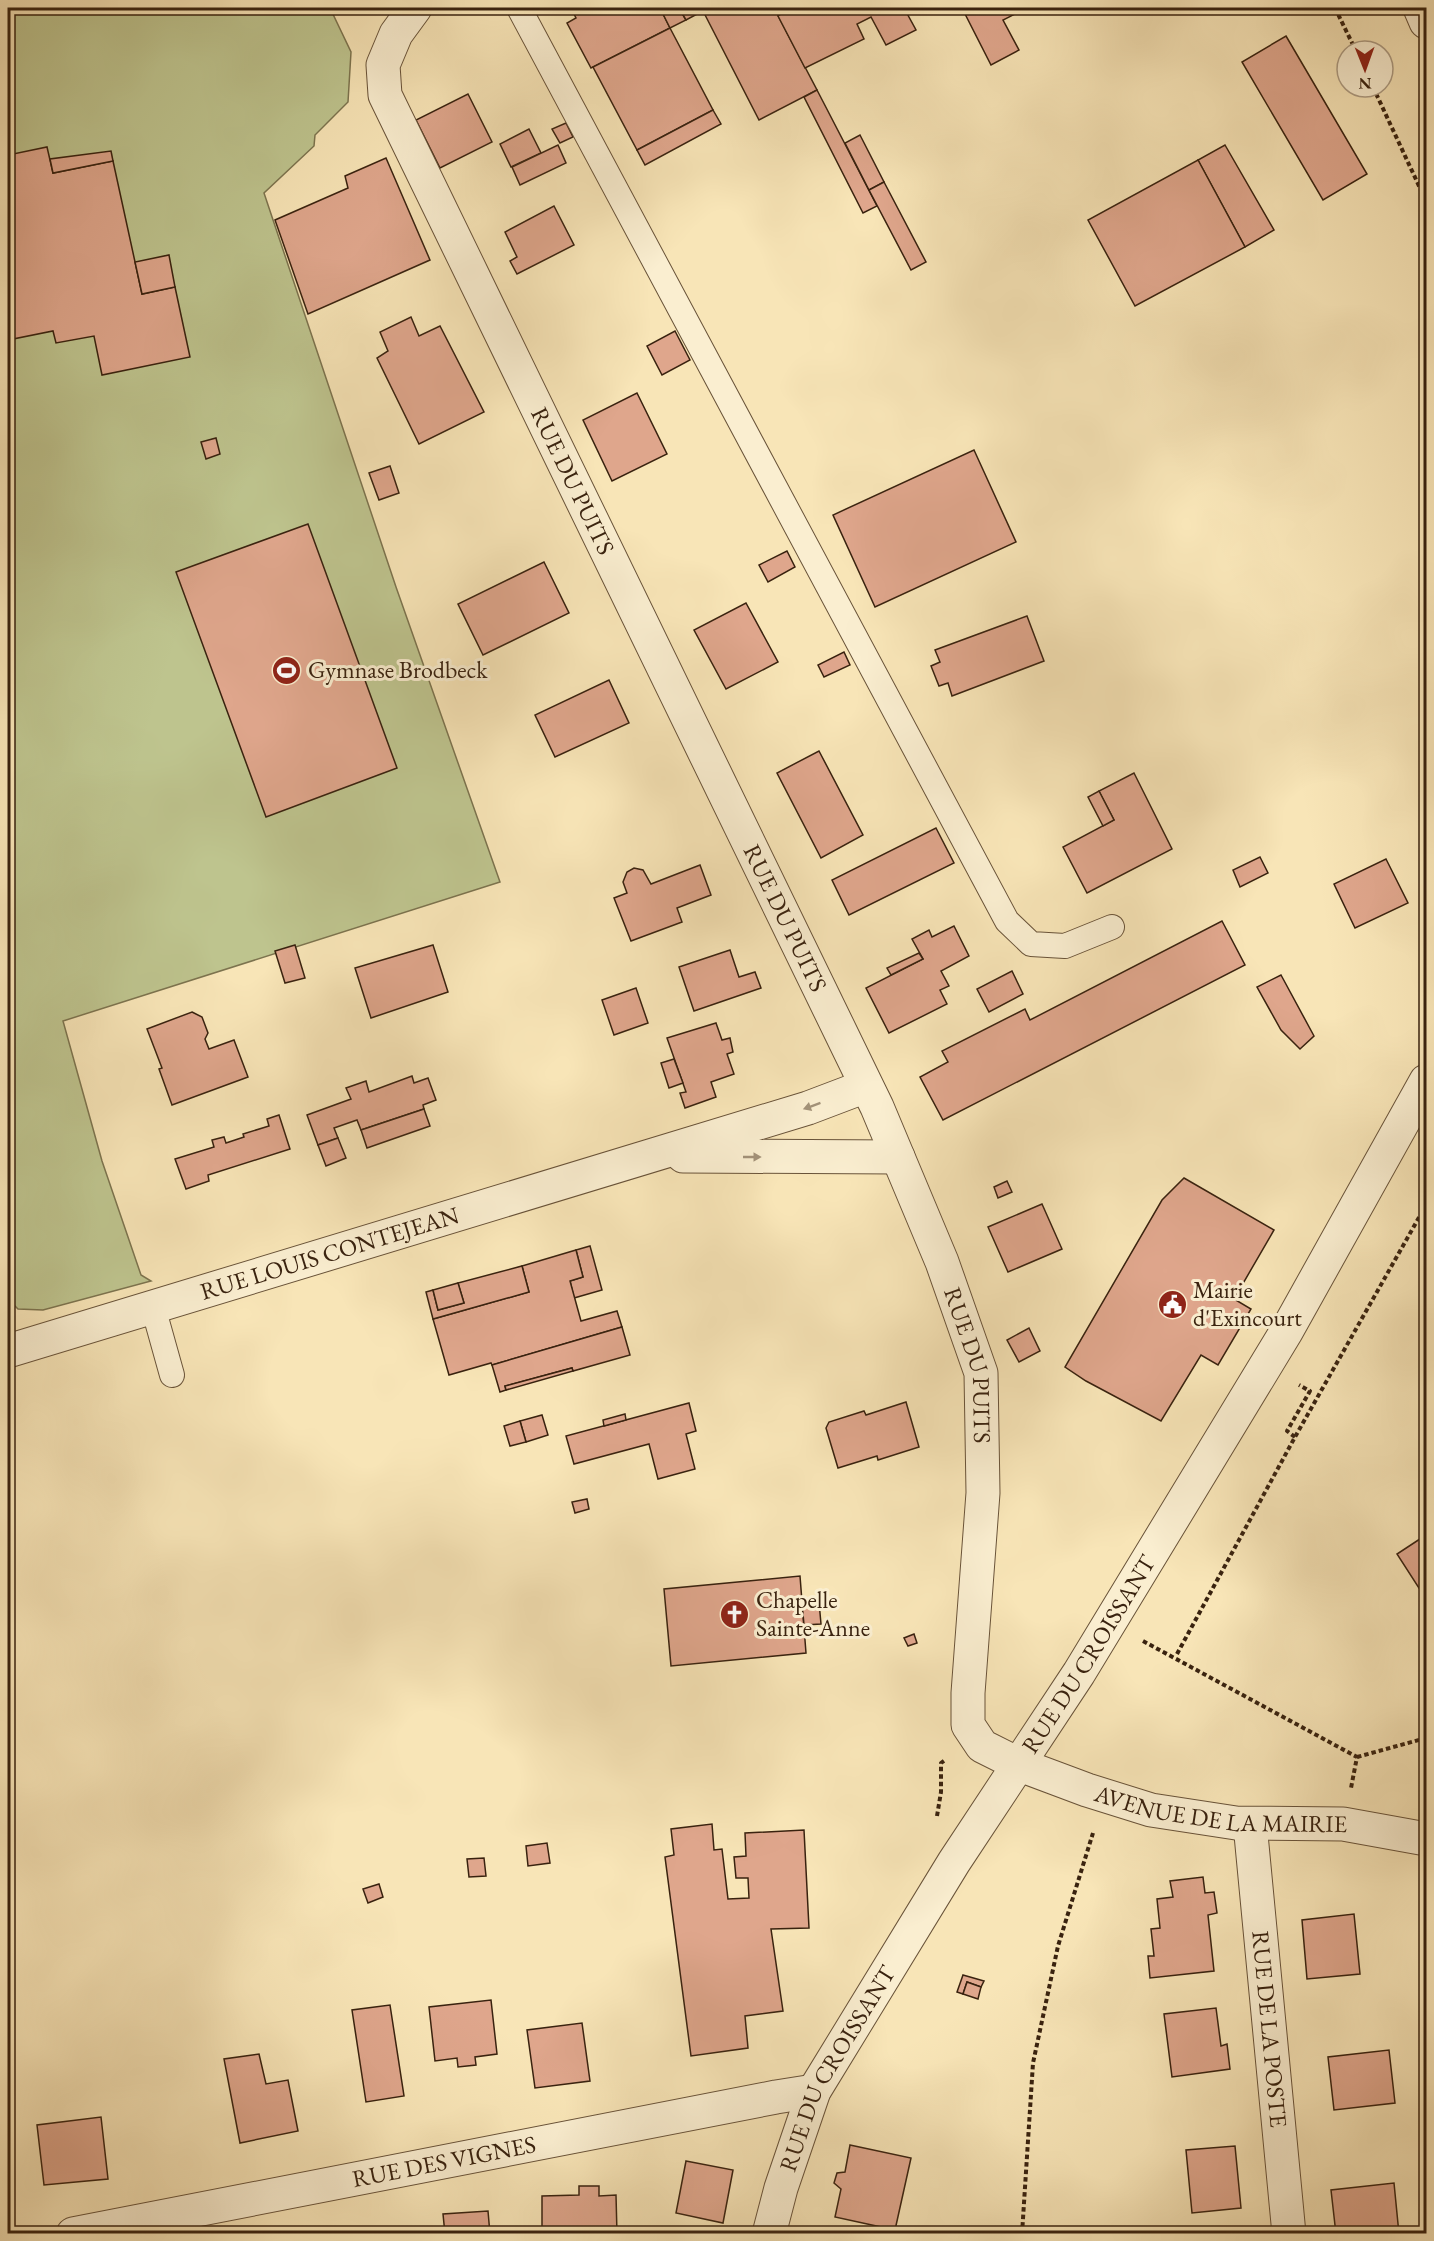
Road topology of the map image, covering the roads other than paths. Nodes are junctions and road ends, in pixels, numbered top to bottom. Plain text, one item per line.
1 (415, 8) edge
2 (519, 8) edge
3 (1420, 8) edge
4 (1426, 22) edge
5 (1112, 927) dead end
6 (1426, 1081) edge
7 (866, 1086) junction
8 (651, 1156) junction
9 (898, 1157) junction
10 (153, 1307) junction
11 (8, 1351) edge
12 (172, 1375) dead end
13 (1020, 1765) junction
14 (1250, 1824) junction
15 (1426, 1839) edge
16 (814, 2091) junction
17 (73, 2234) edge
18 (769, 2234) edge
19 (1289, 2234) edge

1 - 7 street, RUE DU PUITS
2 - 5 lane
3 - 4 street
6 - 13 street, RUE DU CROISSANT
7 -> 8 street, RUE LOUIS CONTEJEAN
7 - 9 street, RUE DU PUITS
8 -> 9 street, RUE LOUIS CONTEJEAN
8 - 10 street, RUE LOUIS CONTEJEAN
9 - 13 street, RUE DU PUITS
10 - 11 street, RUE LOUIS CONTEJEAN
10 - 12 lane
13 - 14 street, AVENUE DE LA MAIRIE
13 - 16 street, RUE DU CROISSANT
14 - 15 street, AVENUE DE LA MAIRIE
14 - 19 street, RUE DE LA POSTE
16 - 17 street, RUE DES VIGNES
16 - 18 street, RUE DU CROISSANT

